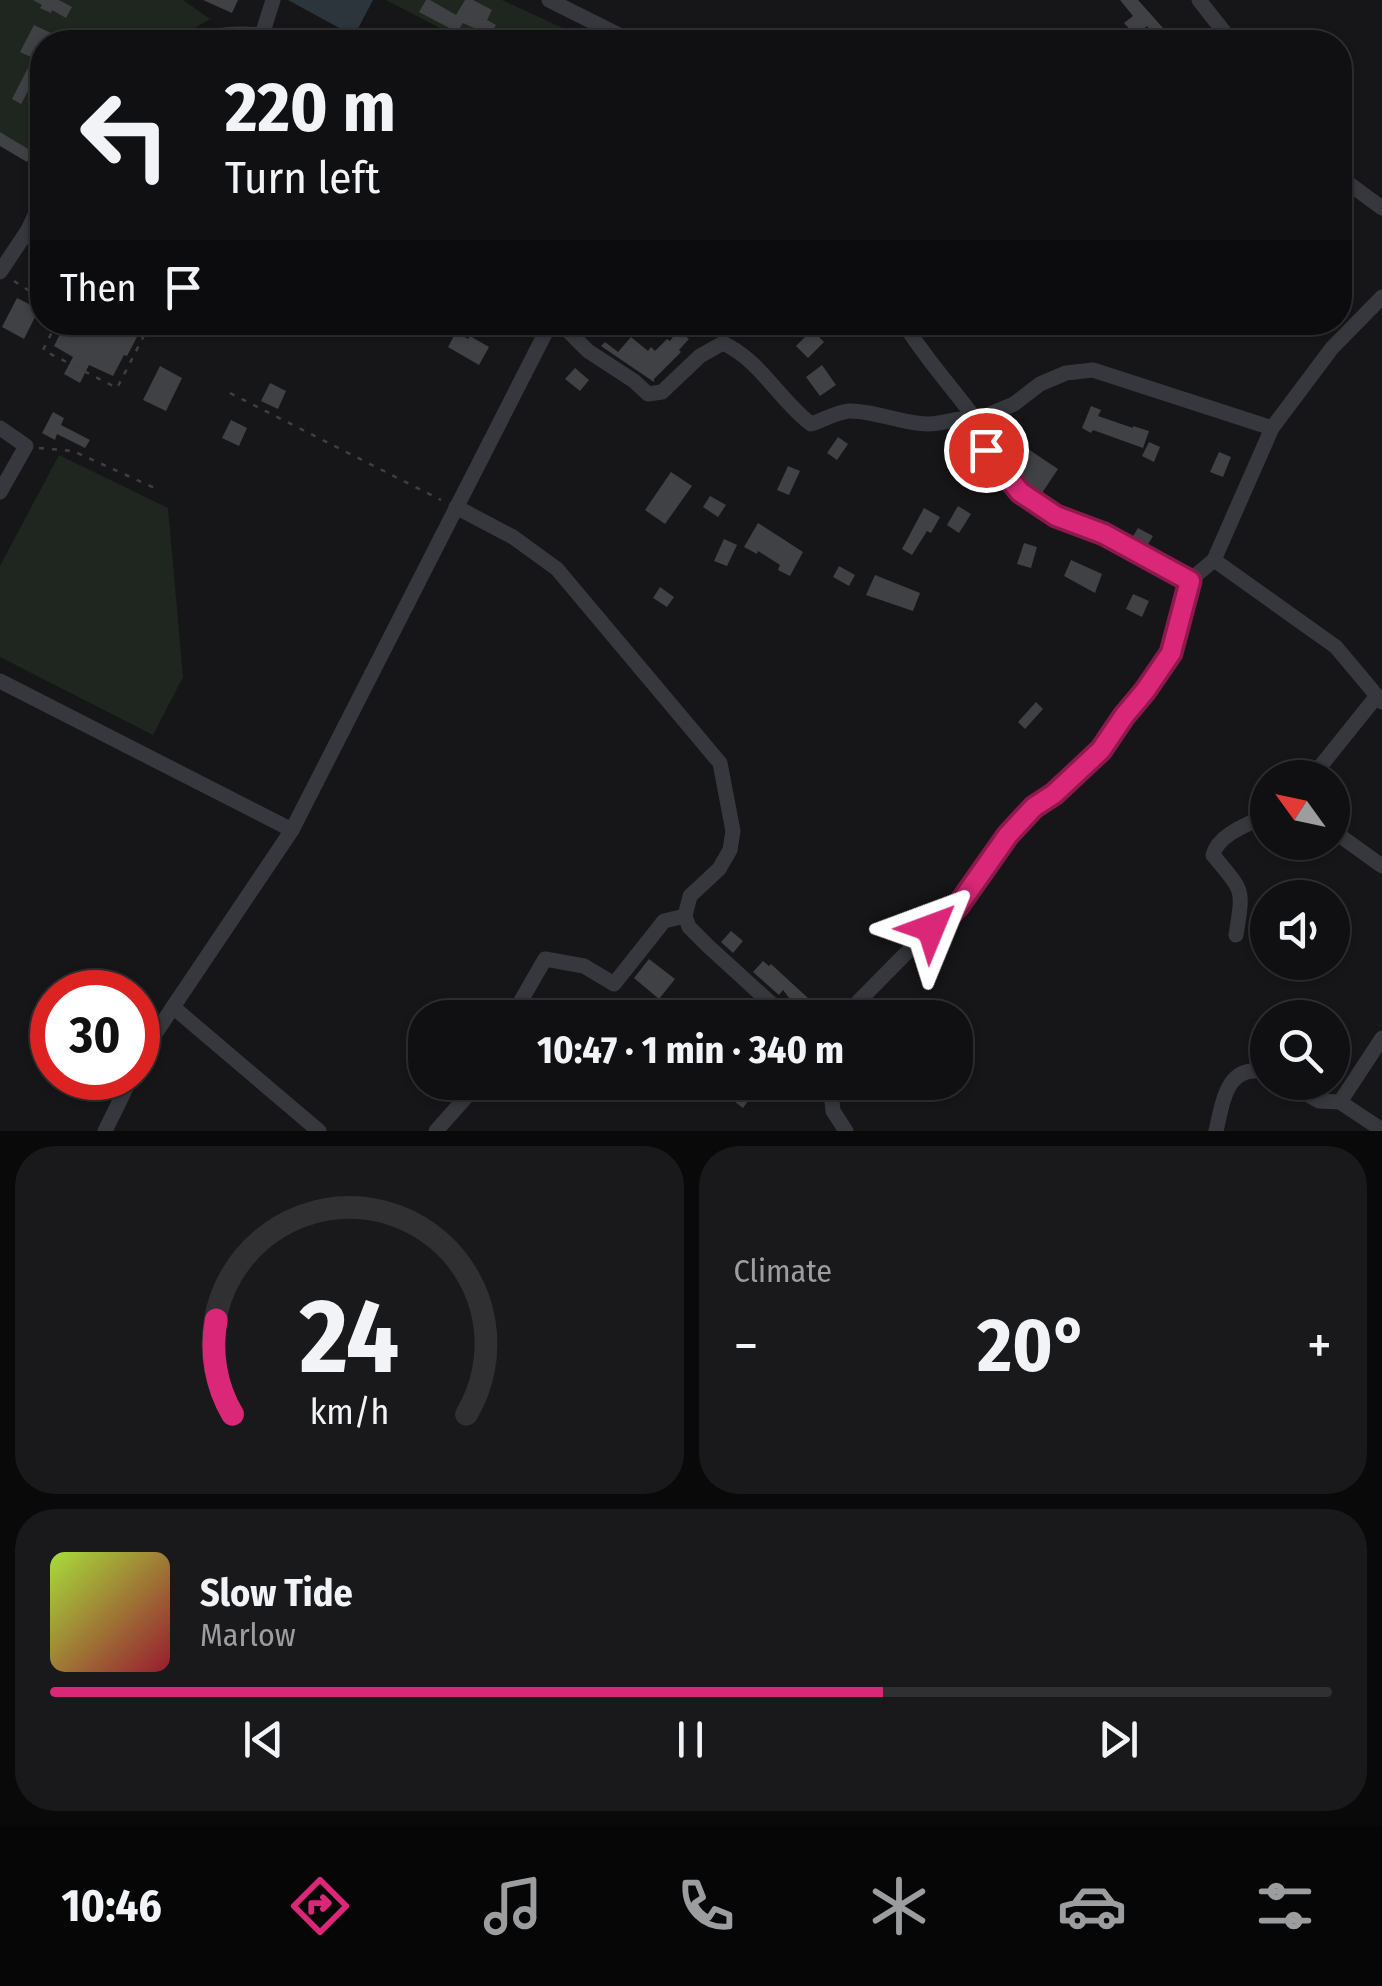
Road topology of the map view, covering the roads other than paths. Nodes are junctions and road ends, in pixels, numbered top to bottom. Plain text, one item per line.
1 (273, 0) edge
2 (549, 0) edge
3 (1199, 0) edge
4 (264, 30) edge
5 (608, 30) edge
6 (1223, 30) edge
7 (1352, 185) edge
8 (1382, 208) edge
9 (30, 226) edge
10 (0, 272) edge
11 (1382, 297) edge
12 (1352, 328) edge
13 (544, 335) edge
14 (572, 335) edge
15 (913, 335) edge
16 (1345, 335) edge
17 (976, 420) junction
18 (0, 428) edge
19 (1272, 428) junction
20 (0, 492) edge
21 (456, 508) junction
22 (1214, 560) junction
23 (1190, 581) junction
24 (0, 681) edge
25 (1379, 699) edge
26 (1326, 760) edge
27 (1250, 825) edge
28 (292, 830) junction
29 (1350, 843) edge
30 (1382, 866) edge
31 (685, 916) junction
32 (1236, 935) dead end
33 (522, 1000) edge
34 (767, 1000) edge
35 (860, 1000) edge
36 (174, 1008) junction
37 (160, 1028) edge
38 (1382, 1038) edge
39 (1250, 1070) edge
40 (120, 1100) edge
41 (463, 1100) edge
42 (832, 1100) edge
43 (1318, 1100) edge
44 (1340, 1102) junction
45 (1382, 1130) edge
46 (105, 1131) edge
47 (319, 1131) edge
48 (436, 1131) edge
49 (846, 1131) edge
50 (1216, 1131) edge

1 - 4 street
2 - 5 street
3 - 6 street
7 - 8 street
9 - 10 street
11 - 12 street
13 - 21 street
14 - 17 street
15 - 17 street
16 - 19 street
17 - 19 street
17 - 23 street
18 - 20 street
19 - 22 street
21 - 28 street
21 - 31 street
22 - 23 street
22 - 25 street
23 - 35 street
24 - 28 street
25 - 26 street
27 - 32 street
28 - 36 street
29 - 30 street
31 - 33 street
31 - 34 street
36 - 37 street
36 - 47 street
38 - 44 street
39 - 50 street
40 - 46 street
41 - 48 street
42 - 49 street
43 - 44 street
44 - 45 street

